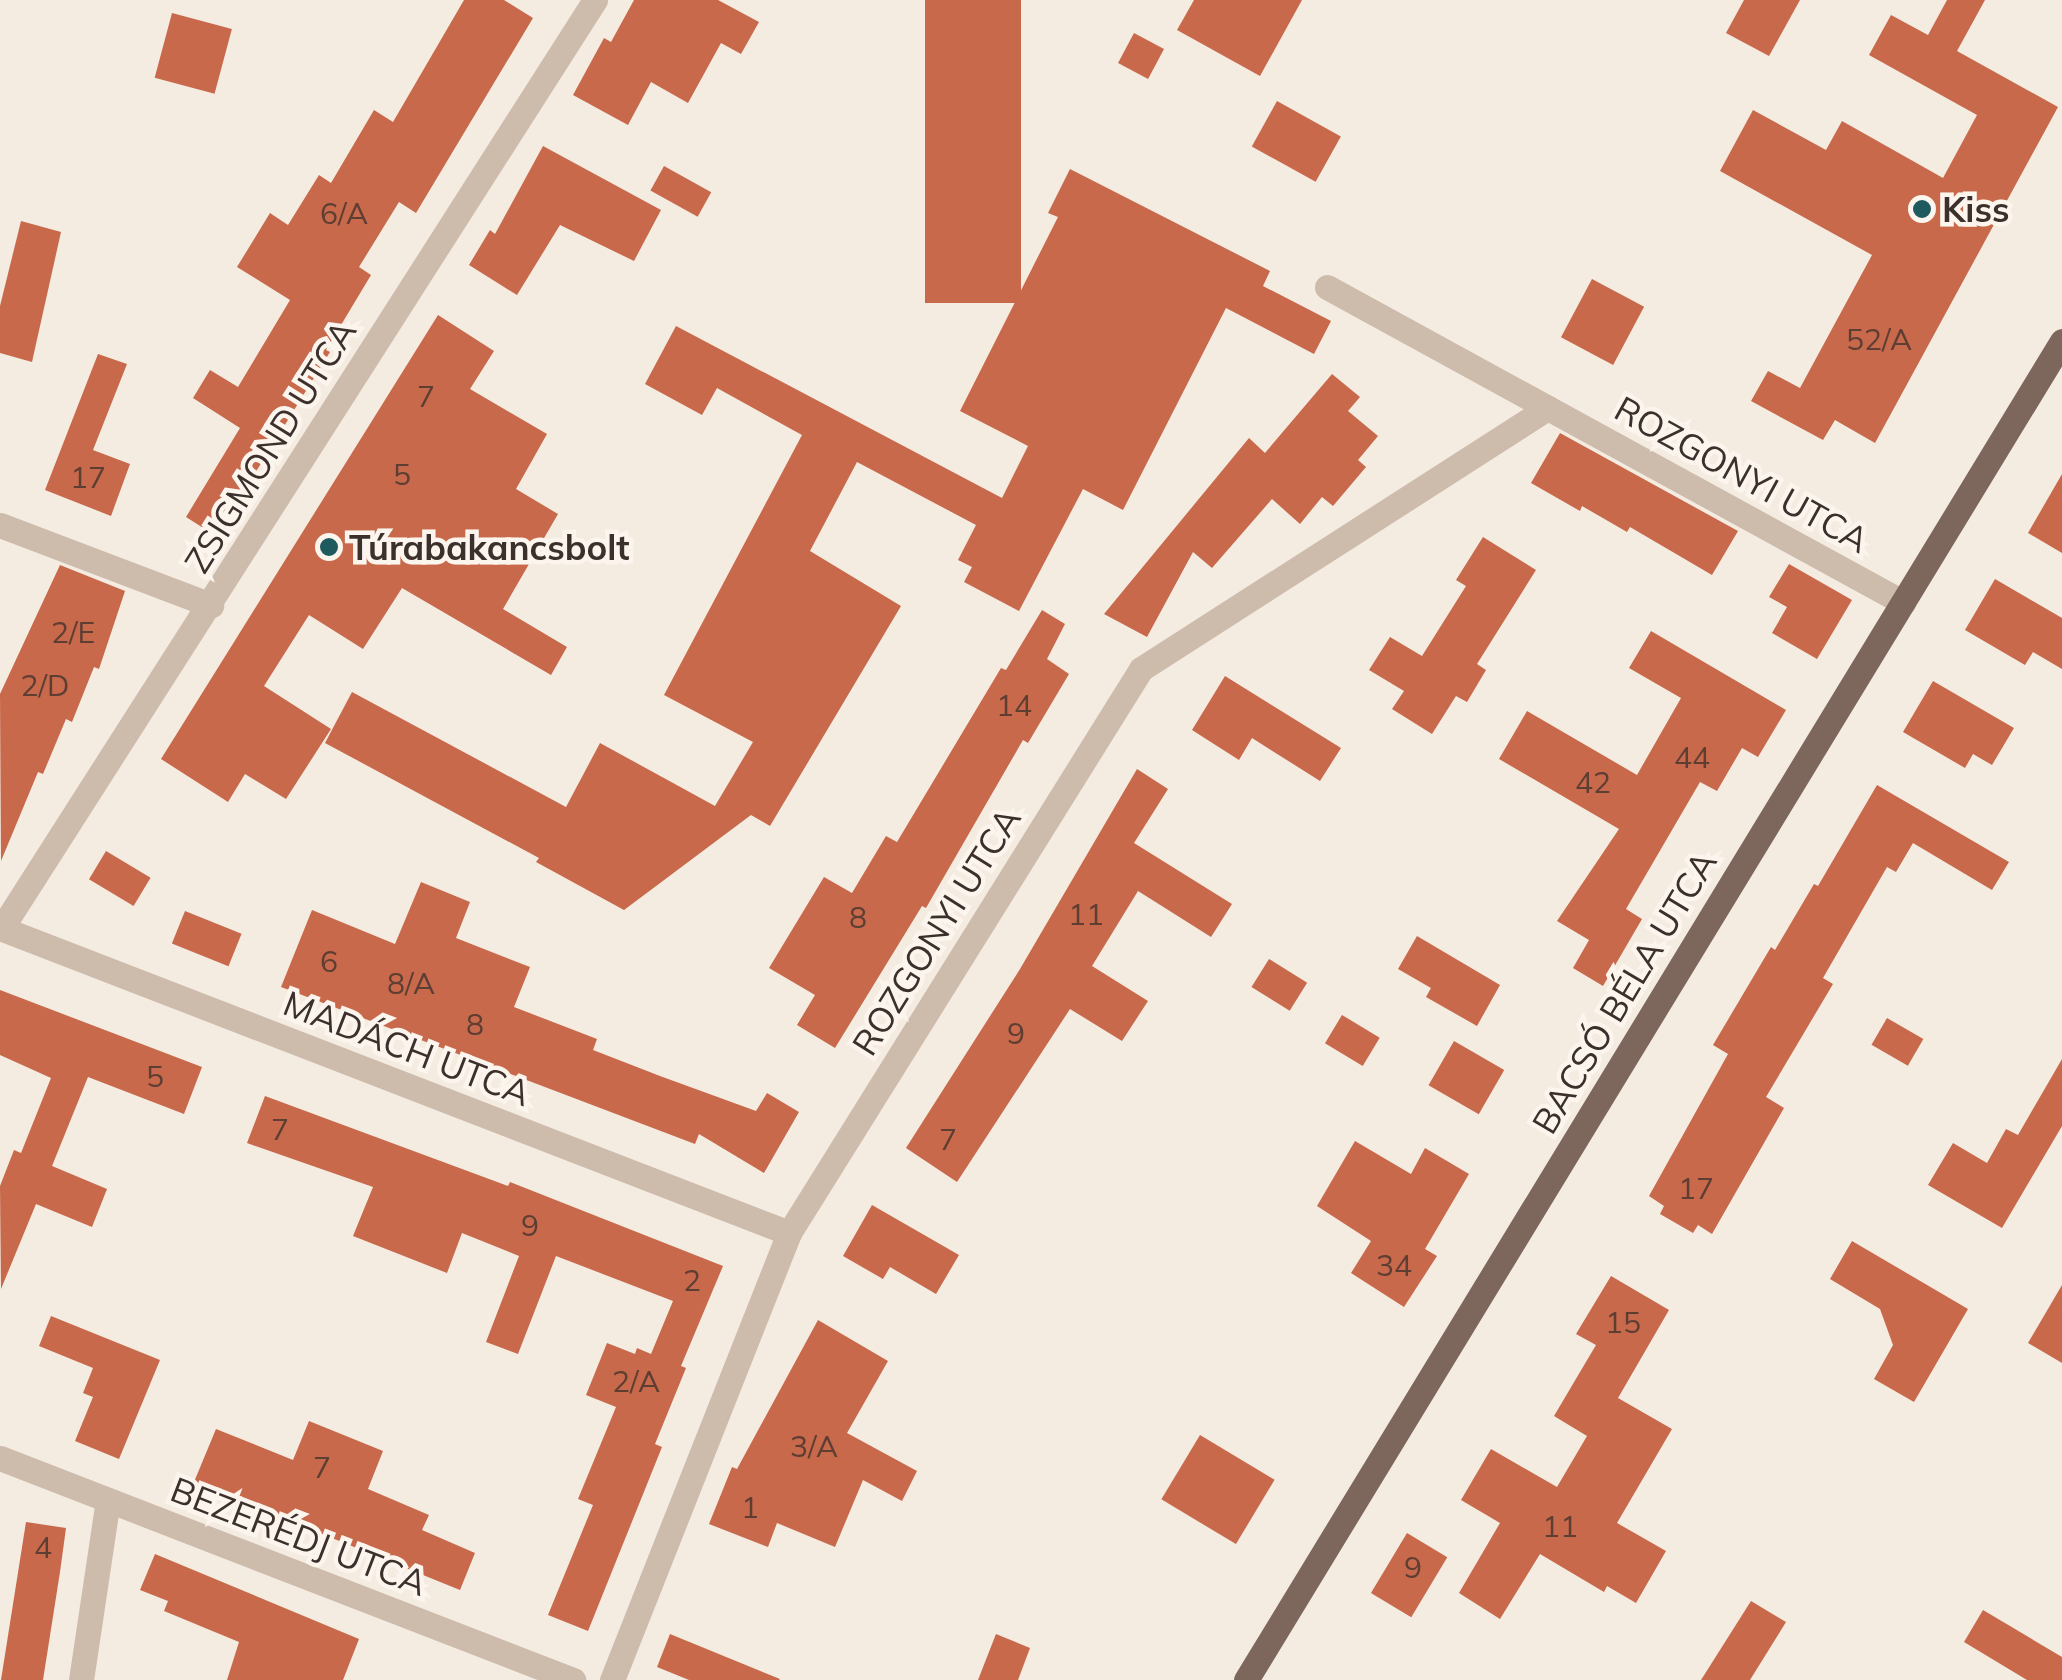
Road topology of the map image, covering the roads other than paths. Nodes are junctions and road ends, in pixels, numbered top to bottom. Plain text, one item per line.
1 (595, 0) edge
2 (1327, 286) dead end
3 (2062, 342) edge
4 (1548, 408) junction
5 (0, 525) edge
6 (1903, 602) junction
7 (211, 604) junction
8 (1, 928) edge
9 (790, 1232) junction
10 (0, 1458) edge
11 (108, 1500) junction
12 (81, 1680) edge
13 (573, 1680) edge
14 (612, 1680) edge
15 (1246, 1680) edge

1 - 7 street, ZSIGMOND UTCA
2 - 4 street, ROZGONYI UTCA
3 - 6 main road, BACSÓ BÉLA UTCA
4 - 6 street, ROZGONYI UTCA
4 - 9 street, ROZGONYI UTCA
5 - 7 street
6 - 15 main road, BACSÓ BÉLA UTCA
7 - 8 street, ZSIGMOND UTCA
8 - 9 street, MADÁCH UTCA
9 - 14 street, ROZGONYI UTCA
10 - 11 street, BEZERÉDJ UTCA
11 - 12 street
11 - 13 street, BEZERÉDJ UTCA

